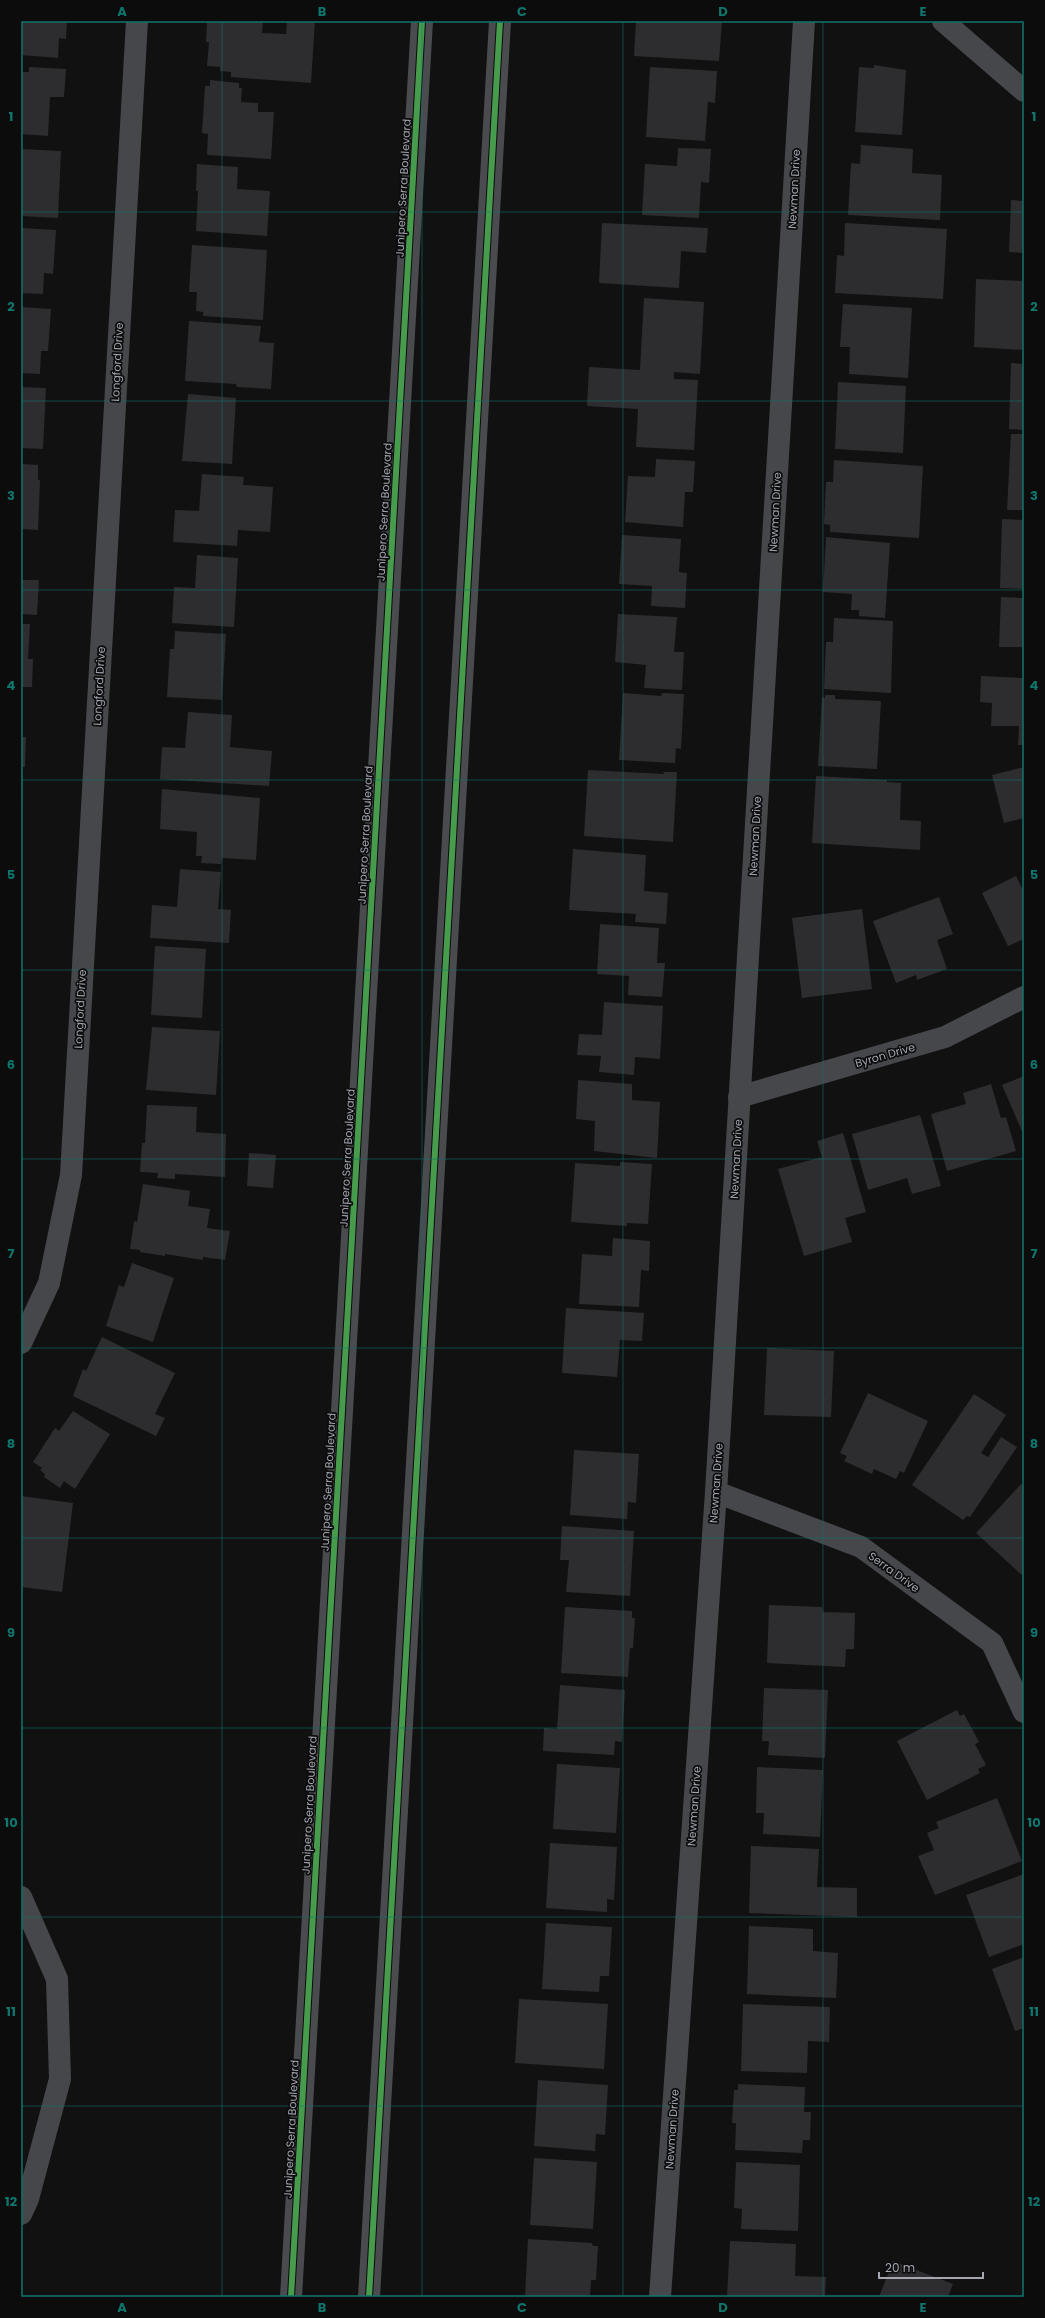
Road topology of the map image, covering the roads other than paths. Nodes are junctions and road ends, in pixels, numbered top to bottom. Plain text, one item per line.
1 (137, 21) edge
2 (422, 21) edge
3 (500, 21) edge
4 (804, 21) edge
5 (943, 21) edge
6 (1024, 91) edge
7 (1024, 997) edge
8 (739, 1097) junction
9 (21, 1342) edge
10 (716, 1492) junction
11 (1024, 1712) edge
12 (21, 1897) edge
13 (21, 2214) edge
14 (291, 2297) edge
15 (369, 2297) edge
16 (660, 2297) edge

1 - 9 street, Longford Drive
2 - 14 main road, Junipero Serra Boulevard
3 - 15 main road
4 - 8 street, Newman Drive
5 - 6 street
7 - 8 street, Byron Drive
8 - 10 street, Newman Drive
10 - 11 street, Serra Drive
10 - 16 street, Newman Drive
12 - 13 street

